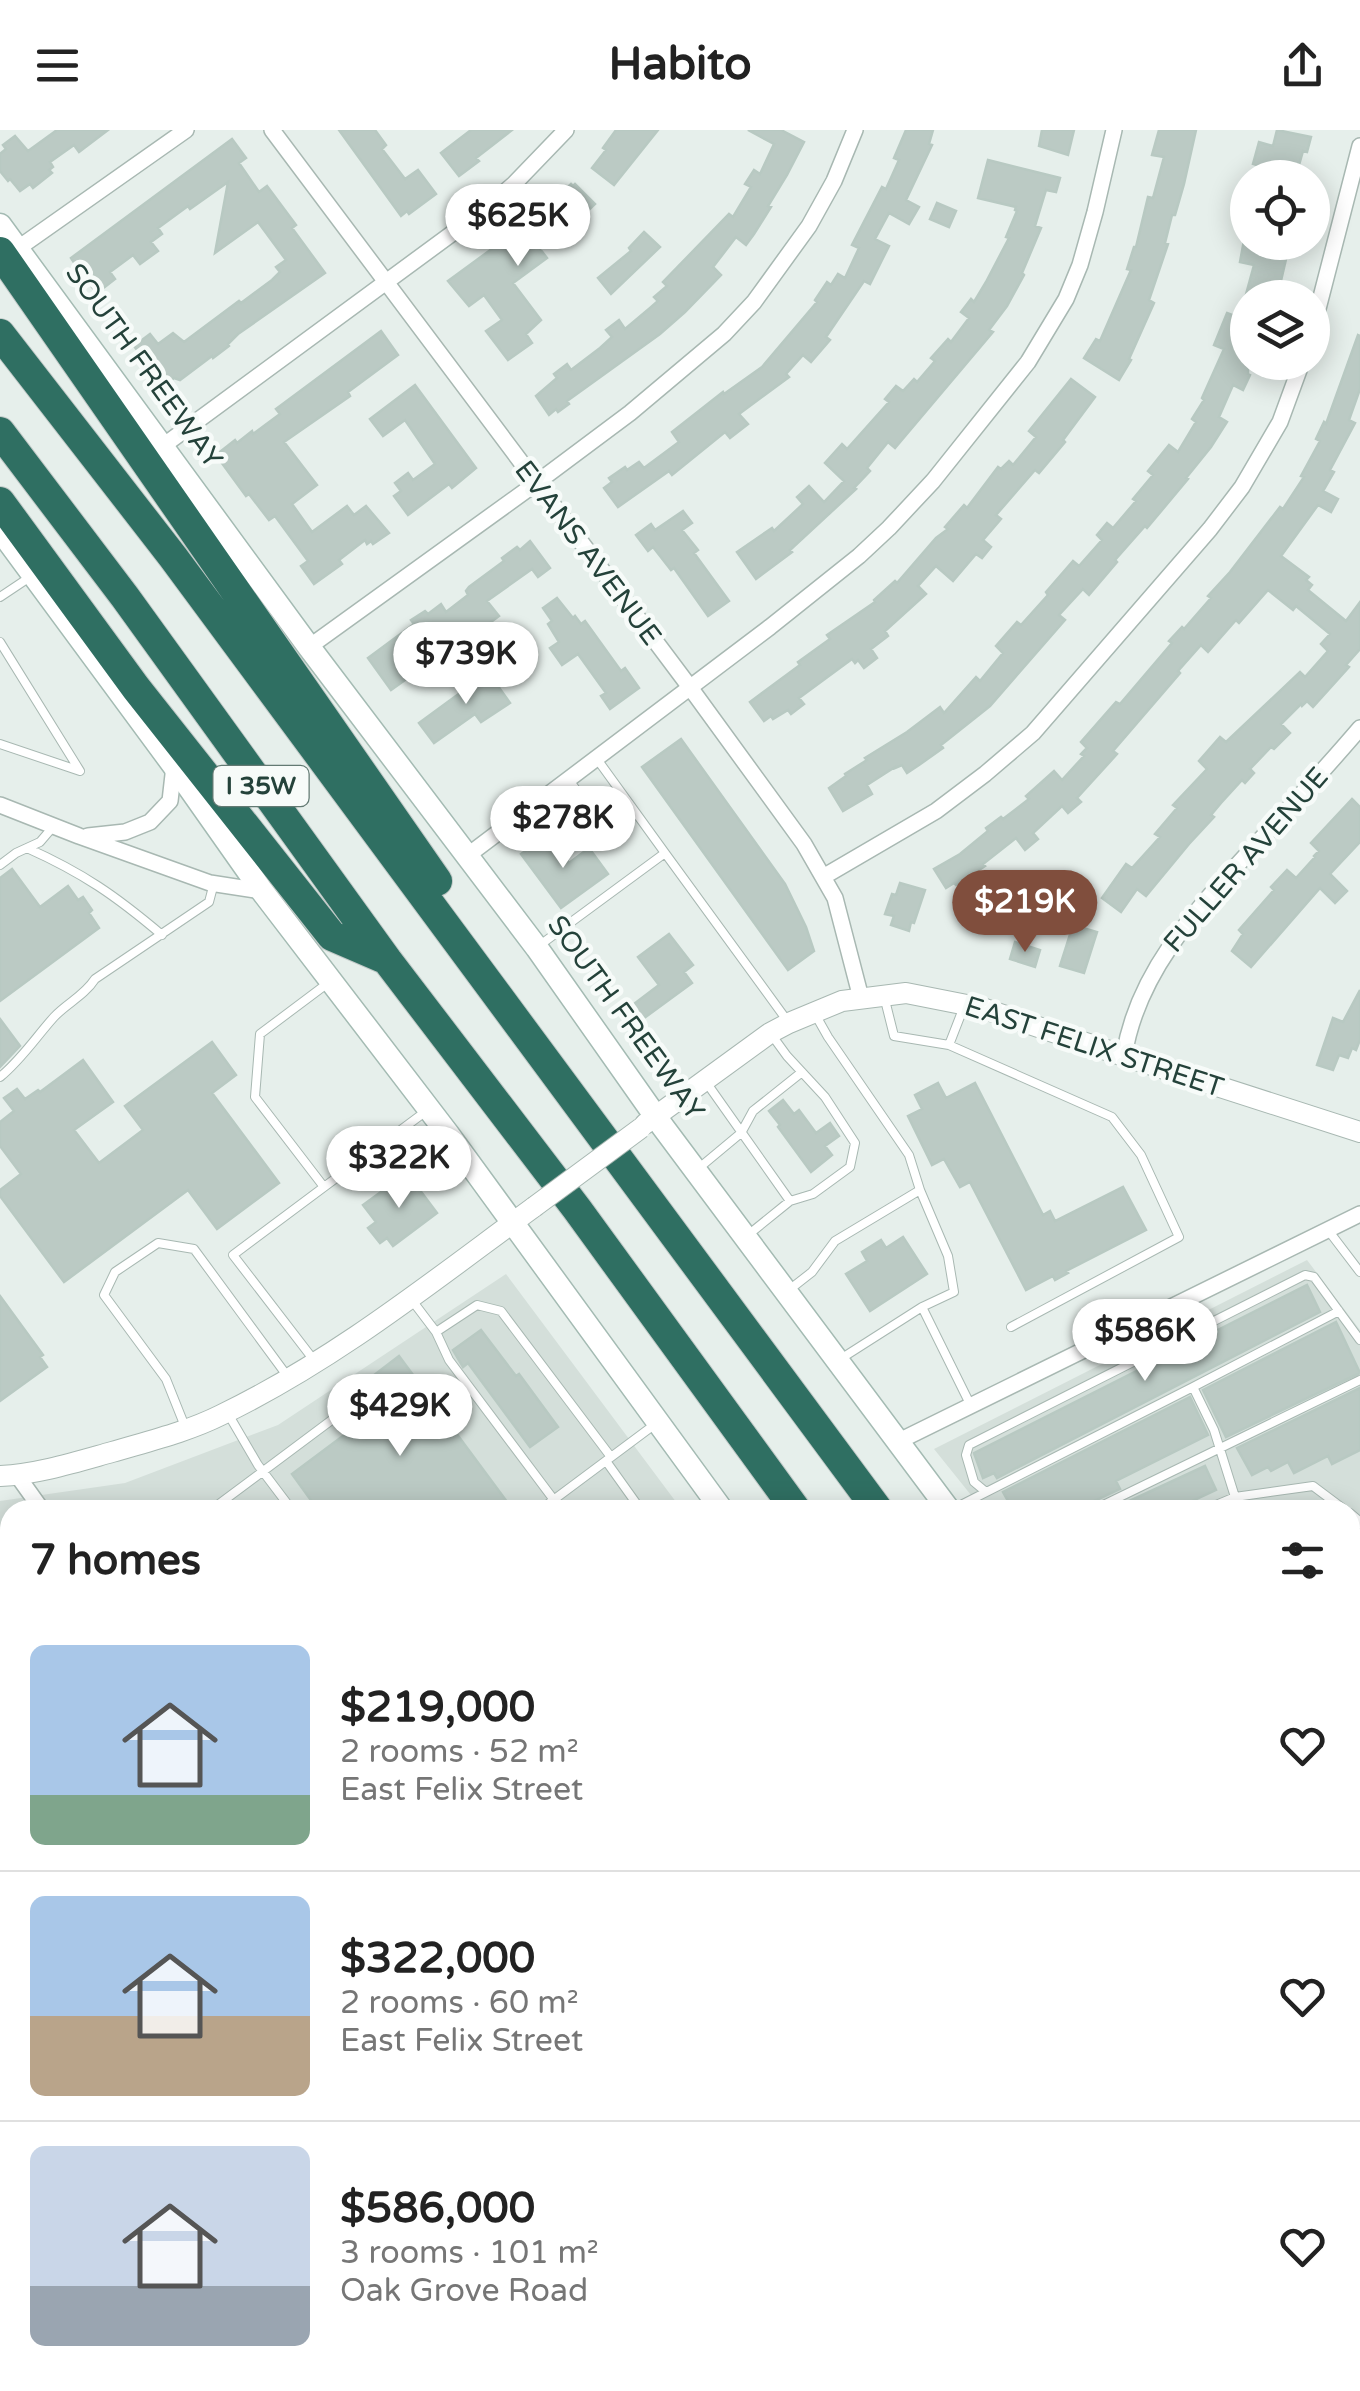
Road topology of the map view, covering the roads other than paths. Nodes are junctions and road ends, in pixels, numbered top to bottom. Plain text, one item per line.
1 (186, 130) edge
2 (272, 130) edge
3 (566, 130) edge
4 (855, 130) edge
5 (1114, 130) edge
6 (1360, 146) edge
7 (0, 225) edge
8 (9, 251) edge
9 (1325, 280) edge
10 (386, 282) junction
11 (0, 334) edge
12 (1295, 380) edge
13 (0, 432) edge
14 (163, 446) junction
15 (536, 484) junction
16 (0, 502) edge
17 (0, 530) edge
18 (33, 575) junction
19 (0, 597) edge
20 (0, 642) edge
21 (309, 647) junction
22 (690, 686) junction
23 (1360, 728) edge
24 (0, 744) edge
25 (596, 758) junction
26 (174, 766) junction
27 (568, 779) junction
28 (0, 804) edge
29 (54, 826) junction
30 (79, 836) junction
31 (613, 839) dead end
32 (27, 848) junction
33 (666, 853) junction
34 (467, 856) junction
35 (0, 865) edge
36 (824, 877) junction
37 (214, 884) junction
38 (262, 891) junction
39 (162, 935) junction
40 (460, 944) junction
41 (537, 948) junction
42 (387, 960) junction
43 (331, 981) junction
44 (884, 996) junction
45 (861, 998) junction
46 (964, 1004) junction
47 (814, 1012) junction
48 (780, 1028) junction
49 (949, 1044) junction
50 (1124, 1056) junction
51 (802, 1072) junction
52 (0, 1077) edge
53 (705, 1081) junction
54 (429, 1109) junction
55 (648, 1122) junction
56 (1360, 1132) edge
57 (742, 1133) junction
58 (696, 1172) junction
59 (324, 1187) junction
60 (920, 1190) junction
61 (790, 1201) junction
62 (1360, 1214) edge
63 (513, 1222) junction
64 (1328, 1230) junction
65 (745, 1237) junction
66 (1360, 1272) edge
67 (786, 1293) junction
68 (410, 1299) junction
69 (922, 1306) junction
70 (1339, 1311) junction
71 (1011, 1328) dead end
72 (436, 1332) junction
73 (1360, 1340) edge
74 (836, 1361) junction
75 (316, 1362) junction
76 (289, 1378) junction
77 (1360, 1380) edge
78 (1193, 1387) junction
79 (970, 1406) junction
80 (227, 1412) junction
81 (337, 1416) dead end
82 (658, 1422) junction
83 (186, 1429) junction
84 (896, 1442) junction
85 (1220, 1449) junction
86 (608, 1460) junction
87 (263, 1471) junction
88 (9, 1476) edge
89 (986, 1492) junction
90 (1235, 1496) junction
91 (32, 1500) edge
92 (224, 1500) edge
93 (285, 1500) edge
94 (554, 1500) joint
95 (634, 1500) edge
96 (715, 1500) edge
97 (789, 1500) edge
98 (871, 1500) edge
99 (942, 1500) edge
100 (970, 1500) edge
101 (1114, 1500) edge
102 (1226, 1500) edge
103 (1234, 1500) edge
104 (1333, 1500) edge

1 - 8 street
2 - 10 street, EVANS AVENUE
3 - 10 street
4 - 15 street
5 - 22 street
6 - 9 street
7 - 8 main road, SOUTH FREEWAY
8 - 14 main road, SOUTH FREEWAY
8 - 40 highway
10 - 14 street
10 - 15 street, EVANS AVENUE
11 - 40 highway, I 35W
12 - 36 street
13 - 42 highway, I 35W
14 - 21 main road, SOUTH FREEWAY
15 - 21 street
15 - 22 street, EVANS AVENUE
16 - 42 highway
17 - 18 main road
18 - 19 lane
18 - 26 main road
20 - 24 lane
21 - 34 main road, SOUTH FREEWAY
22 - 25 street
22 - 36 street, EVANS AVENUE
23 - 50 street, FULLER AVENUE
25 - 27 street
25 - 33 lane
26 - 30 street
26 - 38 main road
27 - 31 lane
27 - 34 street
28 - 29 street
29 - 30 street
29 - 32 lane
30 - 37 street
32 - 35 lane
32 - 39 lane
33 - 41 lane
33 - 48 lane
34 - 41 main road, SOUTH FREEWAY
36 - 45 street, EVANS AVENUE
37 - 38 street
37 - 39 lane
38 - 43 main road
39 - 52 lane
40 - 98 highway, I 35W
41 - 55 main road, SOUTH FREEWAY
42 - 97 highway, I 35W
43 - 54 main road
43 - 59 lane
44 - 45 street, EAST FELIX STREET
44 - 46 street, EAST FELIX STREET
44 - 49 lane
45 - 47 street, EAST FELIX STREET
46 - 49 lane
46 - 50 street, EAST FELIX STREET
47 - 48 street, EAST FELIX STREET
47 - 60 lane
48 - 51 lane
48 - 53 street, EAST FELIX STREET
49 - 71 lane
50 - 56 street, EAST FELIX STREET
51 - 57 lane
51 - 61 lane
53 - 55 street, EAST FELIX STREET
53 - 57 lane
54 - 59 lane
54 - 63 main road
55 - 58 main road, SOUTH FREEWAY
55 - 63 street, EAST FELIX STREET, bridge
57 - 58 lane
57 - 61 lane
58 - 65 main road, SOUTH FREEWAY
59 - 75 lane
60 - 67 lane
60 - 69 lane
61 - 65 lane
62 - 64 street
63 - 68 street, EAST FELIX STREET
63 - 82 main road
64 - 66 lane
64 - 79 street
65 - 67 main road, SOUTH FREEWAY
67 - 74 main road, SOUTH FREEWAY
68 - 72 lane
68 - 75 street, EAST FELIX STREET
69 - 74 lane
69 - 79 lane
70 - 73 lane
70 - 78 lane
70 - 89 lane
72 - 86 lane
72 - 94 lane
74 - 84 main road, SOUTH FREEWAY
75 - 76 street, EAST FELIX STREET
76 - 80 street, EAST FELIX STREET
76 - 83 lane
77 - 85 lane
78 - 85 lane
78 - 89 lane
79 - 84 street
80 - 83 street, EAST FELIX STREET
80 - 87 lane
81 - 87 lane
82 - 86 lane
82 - 96 main road
83 - 88 street, EAST FELIX STREET
84 - 99 main road, SOUTH FREEWAY
85 - 90 lane
85 - 101 lane
86 - 94 lane
86 - 95 lane
87 - 92 lane
87 - 93 lane
88 - 91 street
89 - 100 lane
90 - 102 lane
90 - 103 lane
90 - 104 lane

